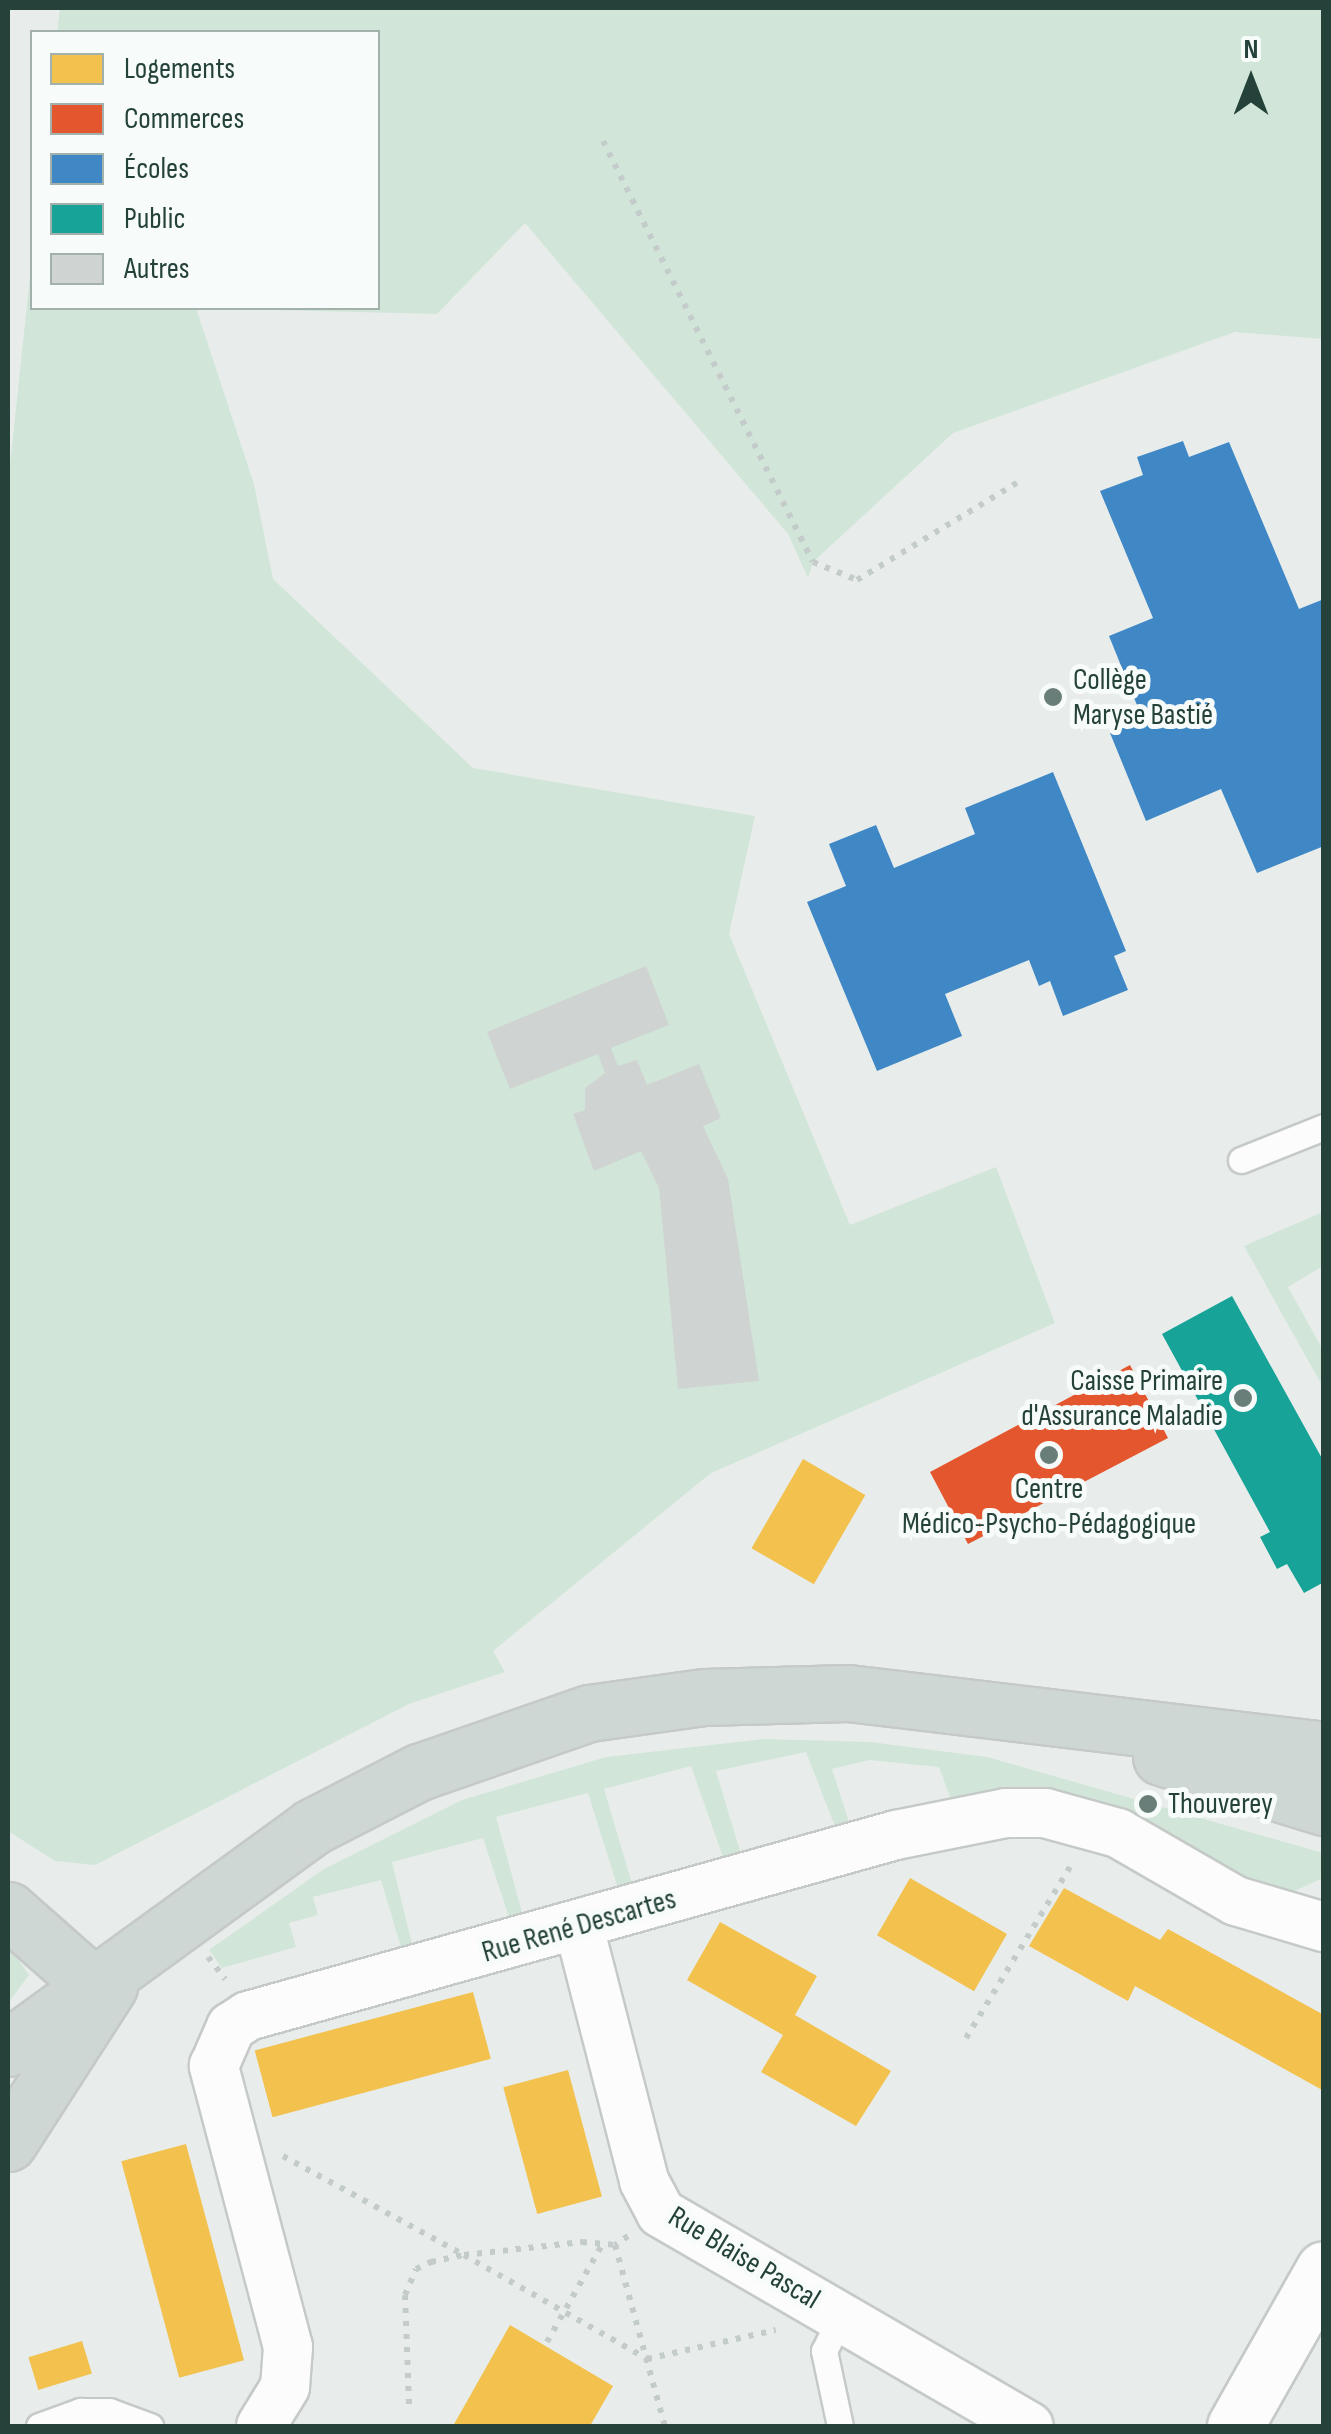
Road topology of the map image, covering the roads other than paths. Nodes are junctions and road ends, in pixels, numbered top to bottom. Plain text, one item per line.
1 (1324, 1128) edge
2 (1241, 1160) dead end
3 (1034, 1718) junction
4 (1324, 1750) edge
5 (1317, 1804) edge
6 (8, 1910) edge
7 (579, 1927) junction
8 (1324, 1927) edge
9 (108, 1973) junction
10 (8, 2048) edge
11 (8, 2143) edge
12 (1324, 2269) edge
13 (841, 2316) junction
14 (39, 2426) edge
15 (150, 2426) edge
16 (260, 2426) edge
17 (840, 2426) edge
18 (1030, 2426) edge
19 (1235, 2426) edge

1 - 2 lane
3 - 4 main road
3 - 5 main road
3 - 9 main road
6 - 9 main road
7 - 8 street, Rue René Descartes
7 - 13 street, Rue Blaise Pascal
7 - 16 street, Rue René Descartes
9 - 10 main road
9 - 11 main road
12 - 19 street
13 - 17 lane
13 - 18 street, Rue Blaise Pascal
14 - 15 lane

